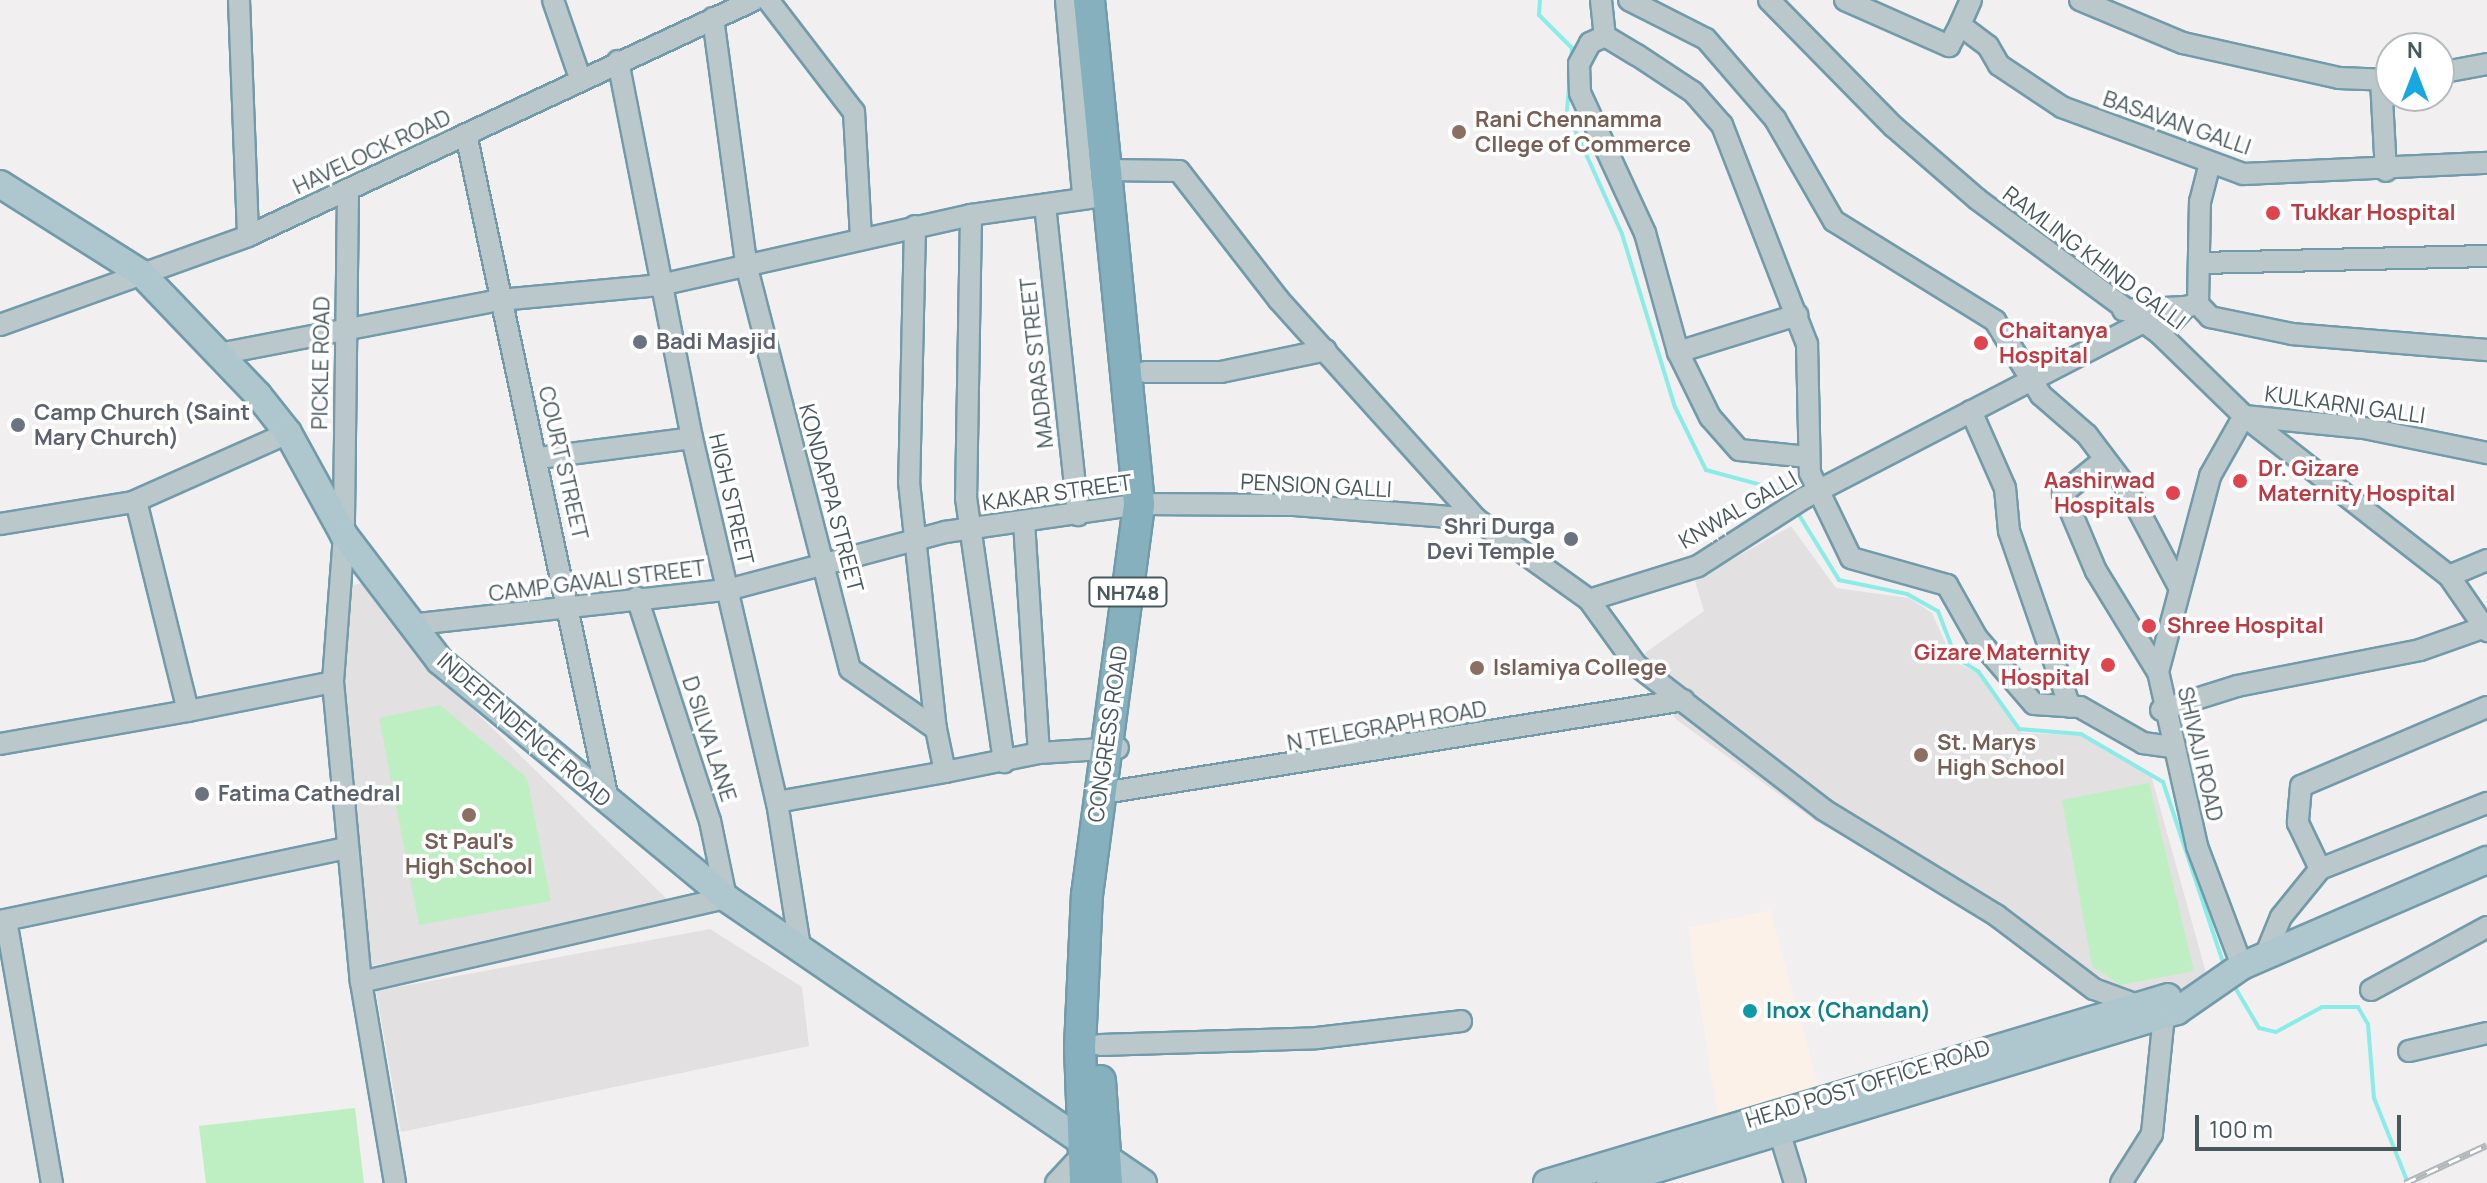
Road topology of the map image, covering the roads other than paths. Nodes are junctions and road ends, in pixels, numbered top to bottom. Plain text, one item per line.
1 (239, 0) edge
2 (553, 0) edge
3 (754, 0) edge
4 (768, 0) edge
5 (1066, 0) edge
6 (1089, 0) edge
7 (1106, 0) edge
8 (1601, 0) edge
9 (1629, 0) edge
10 (1769, 0) edge
11 (1845, 0) edge
12 (1971, 0) edge
13 (2080, 0) edge
14 (713, 18) junction
15 (1960, 25) junction
16 (1605, 36) junction
17 (618, 61) junction
18 (2487, 64) edge
19 (2455, 70) edge
20 (580, 78) junction
21 (2375, 80) edge
22 (2386, 112) edge
23 (466, 134) junction
24 (2210, 163) junction
25 (2487, 163) edge
26 (2386, 171) junction
27 (1106, 182) junction
28 (0, 184) edge
29 (348, 191) junction
30 (1045, 205) junction
31 (971, 215) junction
32 (915, 226) junction
33 (248, 236) junction
34 (861, 239) junction
35 (2487, 256) edge
36 (2201, 263) junction
37 (747, 268) junction
38 (141, 273) junction
39 (660, 285) junction
40 (499, 300) junction
41 (2192, 305) junction
42 (2123, 310) junction
43 (1797, 315) junction
44 (0, 325) edge
45 (2151, 329) junction
46 (344, 335) junction
47 (1326, 350) junction
48 (2487, 350) edge
49 (1678, 352) junction
50 (219, 354) junction
51 (1145, 372) junction
52 (2031, 379) junction
53 (1971, 411) junction
54 (2244, 416) junction
55 (288, 433) junction
56 (692, 438) junction
57 (2487, 453) edge
58 (1808, 457) junction
59 (539, 458) junction
60 (2104, 460) junction
61 (1811, 494) junction
62 (136, 501) junction
63 (1146, 504) junction
64 (1078, 515) junction
65 (1476, 519) junction
66 (1024, 522) junction
67 (0, 524) edge
68 (968, 530) junction
69 (344, 535) junction
70 (912, 540) junction
71 (2487, 560) edge
72 (827, 568) junction
73 (2449, 576) junction
74 (2179, 587) junction
75 (727, 590) junction
76 (637, 598) junction
77 (1589, 600) junction
78 (571, 606) junction
79 (417, 624) junction
80 (2484, 629) edge
81 (2158, 672) junction
82 (333, 682) junction
83 (1684, 700) junction
84 (2070, 707) junction
85 (2487, 707) edge
86 (2161, 710) junction
87 (188, 711) junction
88 (936, 729) junction
89 (0, 744) edge
90 (2170, 747) junction
91 (1113, 749) junction
92 (1039, 753) junction
93 (1004, 762) junction
94 (945, 772) junction
95 (1106, 795) junction
96 (777, 802) junction
97 (2487, 803) edge
98 (609, 804) junction
99 (345, 848) junction
100 (2487, 860) edge
101 (2320, 869) junction
102 (726, 898) junction
103 (3, 921) edge
104 (2487, 927) edge
105 (800, 947) junction
106 (2239, 970) junction
107 (361, 982) junction
108 (2371, 990) dead end
109 (2152, 1010) junction
110 (1461, 1021) dead end
111 (2487, 1033) edge
112 (1100, 1045) junction
113 (2409, 1051) dead end
114 (1779, 1131) junction
115 (1092, 1165) edge
116 (52, 1183) edge
117 (395, 1183) edge
118 (1056, 1183) edge
119 (1143, 1183) edge
120 (1547, 1183) edge
121 (1610, 1183) edge
122 (1795, 1183) edge
123 (2121, 1183) edge

1 - 33 street
2 - 20 street
3 - 14 street, HAVELOCK ROAD
4 - 34 street
5 - 27 street
6 - 27 highway, CONGRESS ROAD / NH748
7 - 27 highway, CONGRESS ROAD / NH748
8 - 16 street
9 - 52 street
10 - 42 street, RAMLING KHIND GALLI
11 - 15 street
12 - 15 street
13 - 21 street
14 - 17 street, HAVELOCK ROAD
14 - 37 street, KONDAPPA STREET
15 - 24 street, BASAVAN GALLI
16 - 43 street
16 - 49 street
17 - 20 street, HAVELOCK ROAD
17 - 39 street, HIGH STREET
18 - 19 street
20 - 23 street, HAVELOCK ROAD
22 - 26 street
23 - 29 street, HAVELOCK ROAD
23 - 40 street, COURT STREET
24 - 26 street, BASAVAN GALLI
24 - 36 street
25 - 26 street, BASAVAN GALLI
27 - 30 street
27 - 47 street
27 - 51 highway, CONGRESS ROAD / NH748
27 - 63 highway, CONGRESS ROAD / NH748
28 - 38 main road, INDEPENDENCE ROAD
29 - 33 street, HAVELOCK ROAD
29 - 46 street, PICKLE ROAD
30 - 31 street
30 - 64 street, MADRAS STREET
31 - 32 street
31 - 68 street
32 - 34 street
32 - 70 street
33 - 38 street, HAVELOCK ROAD
34 - 37 street
35 - 36 street
36 - 41 street
37 - 39 street
37 - 72 street, KONDAPPA STREET
38 - 44 street, HAVELOCK ROAD
38 - 50 main road, INDEPENDENCE ROAD
39 - 40 street
39 - 56 street, HIGH STREET
40 - 46 street
40 - 59 street, COURT STREET
41 - 42 street
41 - 45 street
41 - 48 street
42 - 45 street, RAMLING KHIND GALLI
43 - 49 street
43 - 58 street
45 - 52 street, KNWAL GALLI
45 - 54 street, RAMLING KHIND GALLI
46 - 50 street
46 - 69 street, PICKLE ROAD
47 - 51 street
47 - 65 street
49 - 58 street
50 - 55 main road, INDEPENDENCE ROAD
51 - 63 highway, CONGRESS ROAD / NH748
52 - 53 street, KNWAL GALLI
52 - 60 street
53 - 61 street, KNWAL GALLI
53 - 84 street
54 - 57 street, KULKARNI GALLI
54 - 73 street, RAMLING KHIND GALLI
54 - 74 street, SHIVAJI ROAD
55 - 62 street
55 - 69 main road, INDEPENDENCE ROAD
56 - 59 street
56 - 75 street, HIGH STREET
58 - 61 street
59 - 78 street, COURT STREET
60 - 74 street
60 - 81 street
61 - 77 street, KNWAL GALLI
61 - 84 street
62 - 67 street
62 - 87 street
63 - 64 street, KAKAR STREET
63 - 65 street, PENSION GALLI
63 - 91 highway, CONGRESS ROAD / NH748
64 - 66 street, KAKAR STREET
65 - 77 street
66 - 68 street, KAKAR STREET
66 - 92 street
68 - 70 street, CAMP GAVALI STREET
68 - 93 street
69 - 79 main road, INDEPENDENCE ROAD
69 - 82 street, PICKLE ROAD
70 - 72 street, CAMP GAVALI STREET
70 - 88 street
71 - 73 street
72 - 75 street, CAMP GAVALI STREET
72 - 88 street, KONDAPPA STREET
73 - 80 street, RAMLING KHIND GALLI
74 - 81 street, SHIVAJI ROAD
75 - 76 street, CAMP GAVALI STREET
75 - 96 street, HIGH STREET
76 - 78 street, CAMP GAVALI STREET
76 - 102 street, D SILVA LANE
77 - 83 street
78 - 79 street, CAMP GAVALI STREET
78 - 98 street, COURT STREET
79 - 98 main road, INDEPENDENCE ROAD
80 - 86 street
81 - 86 street, SHIVAJI ROAD
82 - 87 street
82 - 99 street, PICKLE ROAD
83 - 95 street, N TELEGRAPH ROAD
83 - 109 street
84 - 90 street
85 - 101 street
86 - 90 street, SHIVAJI ROAD
87 - 89 street
88 - 94 street
90 - 106 street, SHIVAJI ROAD
91 - 92 street
91 - 95 highway, CONGRESS ROAD / NH748
92 - 93 street
93 - 94 street
94 - 96 street
95 - 112 highway, CONGRESS ROAD / NH748
95 - 115 highway, CONGRESS ROAD / NH748
96 - 105 street, HIGH STREET
97 - 101 street
98 - 102 main road, INDEPENDENCE ROAD
99 - 103 street
99 - 107 street, PICKLE ROAD
100 - 106 main road, HEAD POST OFFICE ROAD
101 - 106 street
102 - 105 main road, INDEPENDENCE ROAD
102 - 107 street
103 - 116 street
104 - 108 street
105 - 115 main road, INDEPENDENCE ROAD
106 - 109 main road, HEAD POST OFFICE ROAD
107 - 117 street, PICKLE ROAD
109 - 114 main road, HEAD POST OFFICE ROAD
109 - 120 main road, HEAD POST OFFICE ROAD
109 - 123 street
110 - 112 street
111 - 113 street
112 - 115 highway, CONGRESS ROAD / NH748
114 - 121 main road, HEAD POST OFFICE ROAD
114 - 122 street
115 - 118 street
115 - 119 main road, INDEPENDENCE ROAD

